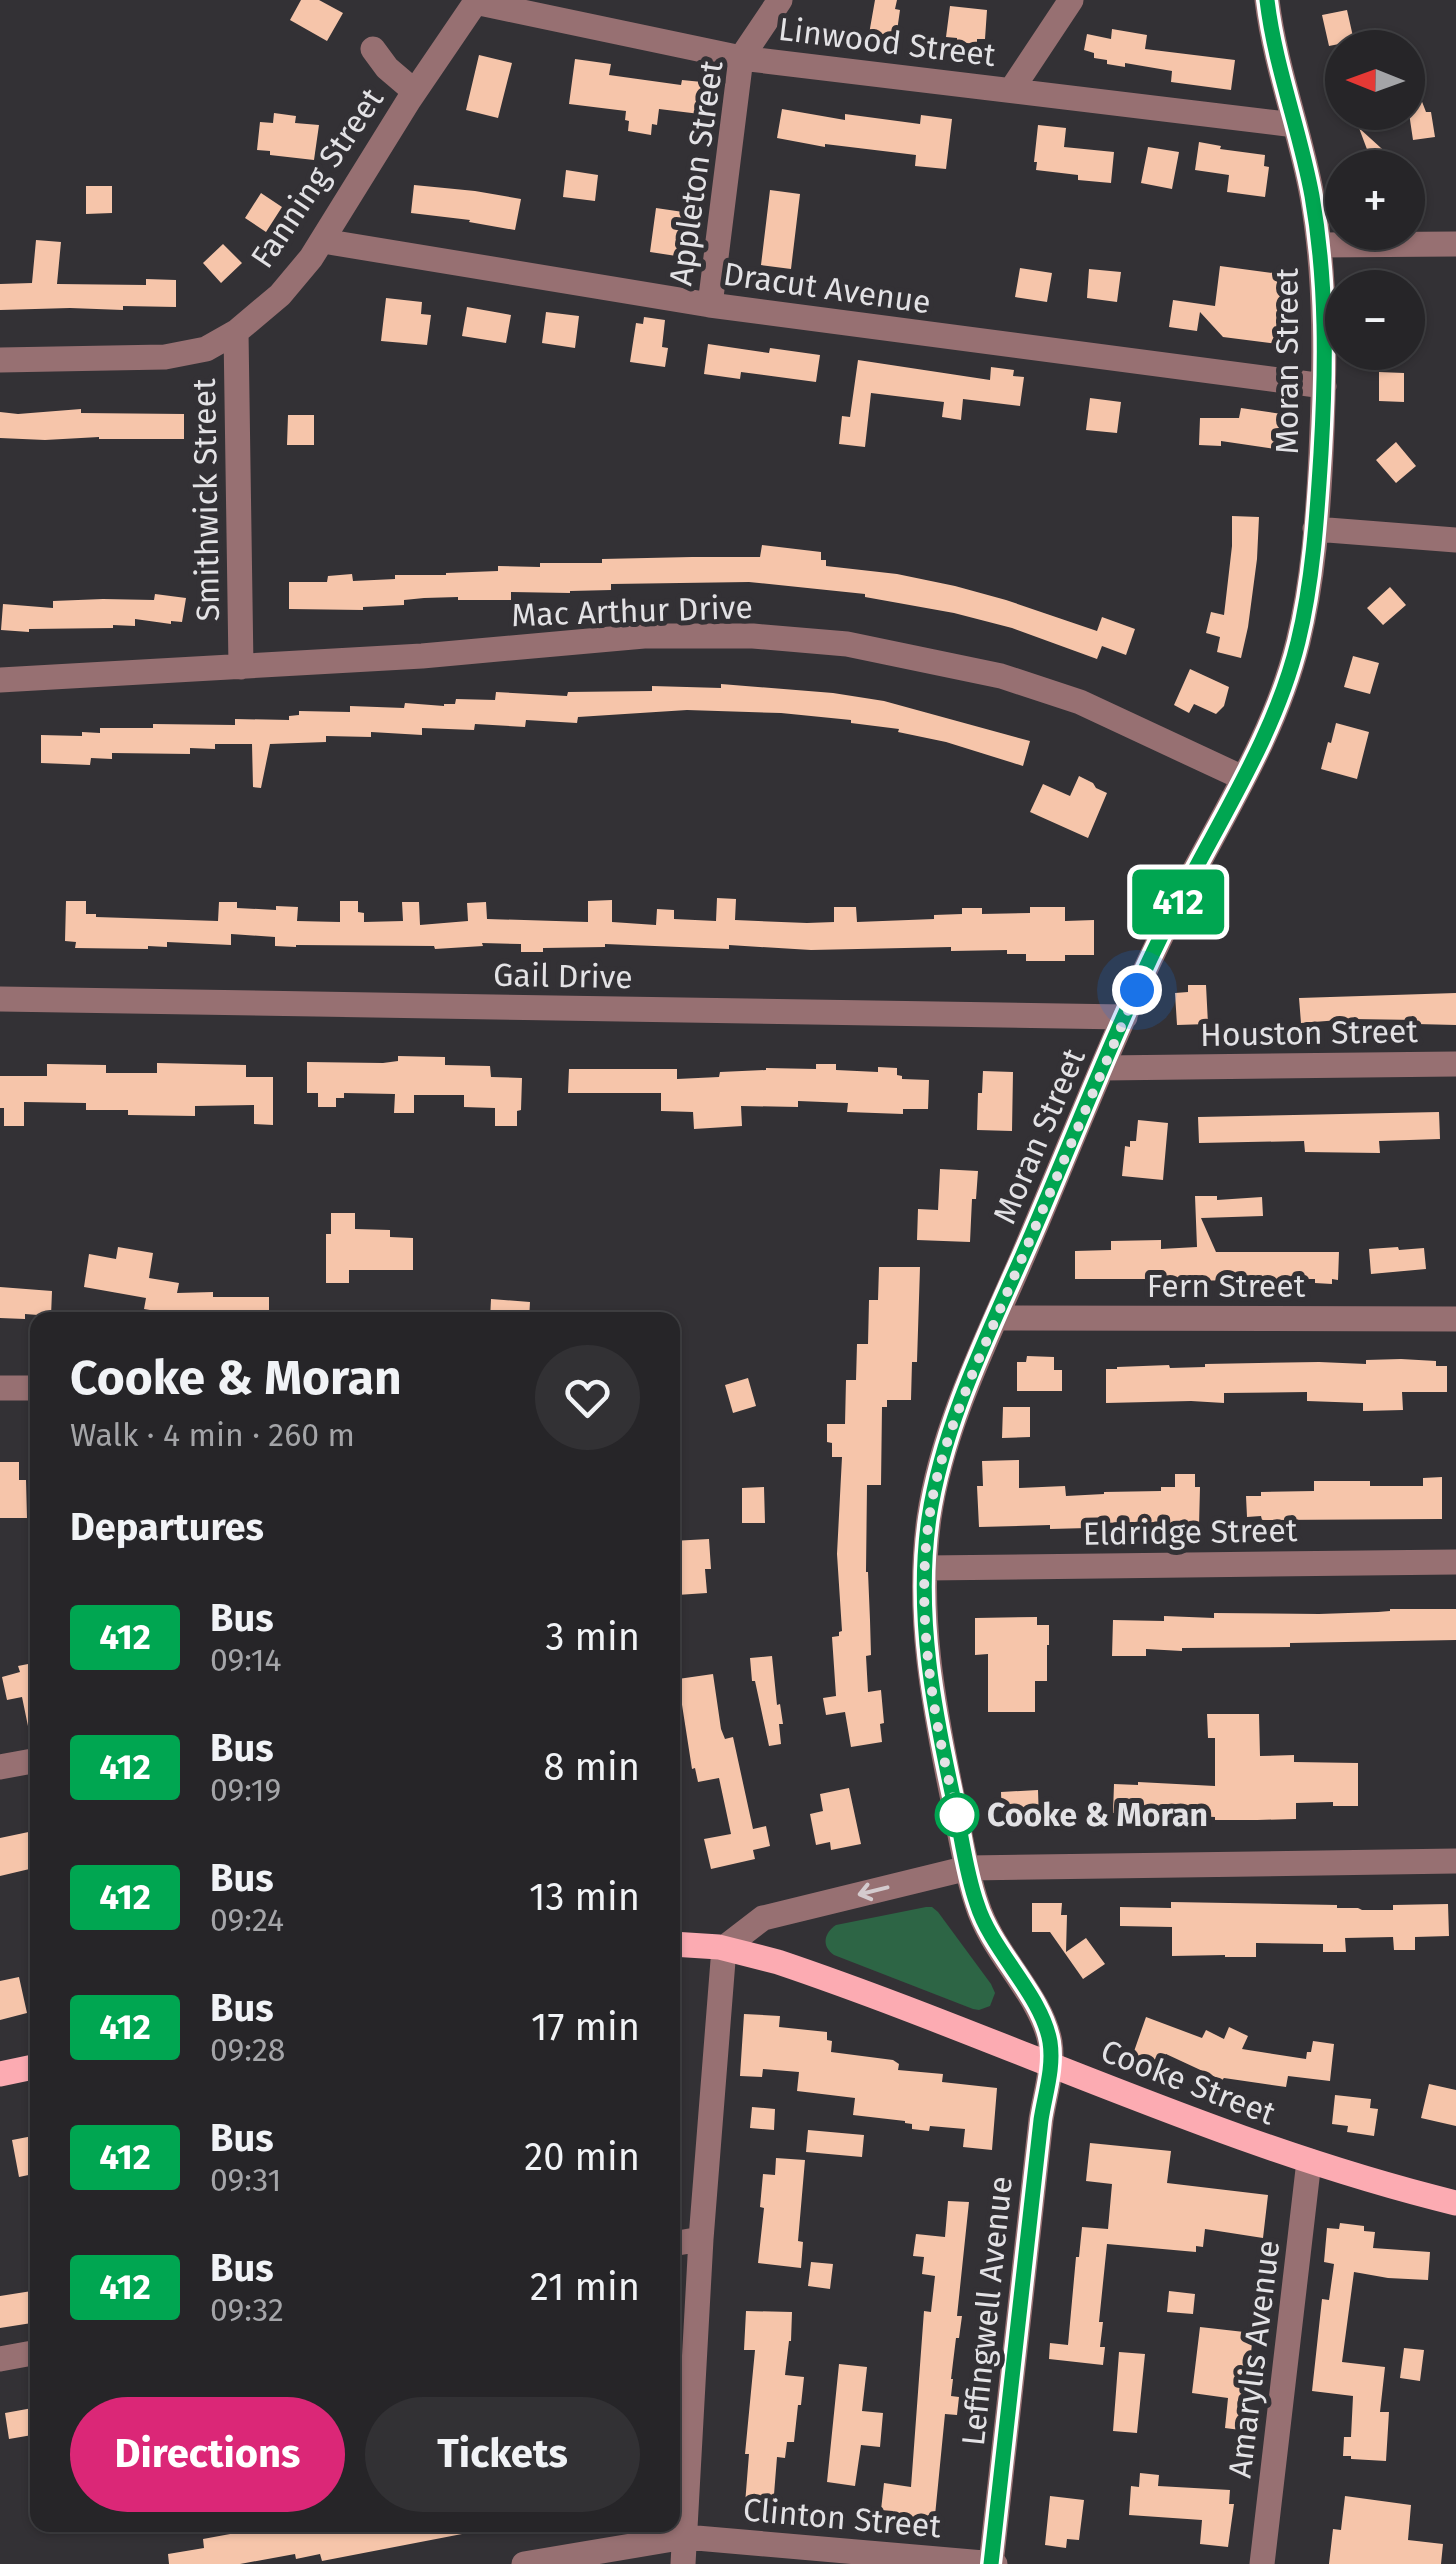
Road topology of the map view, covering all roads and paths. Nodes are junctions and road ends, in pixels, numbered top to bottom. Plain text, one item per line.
1 (780, 0) edge
2 (1070, 0) edge
3 (1267, 0) edge
4 (476, 1) edge
5 (372, 50) dead end
6 (741, 58) junction
7 (1012, 89) junction
8 (414, 91) junction
9 (1295, 125) junction
10 (323, 240) junction
11 (1456, 244) edge
12 (1319, 246) junction
13 (710, 306) junction
14 (236, 332) junction
15 (0, 360) edge
16 (1324, 386) junction
17 (1315, 529) junction
18 (1456, 540) edge
19 (241, 667) junction
20 (0, 680) edge
21 (1243, 778) junction
22 (0, 999) edge
23 (1125, 1017) junction
24 (1456, 1064) edge
25 (1103, 1068) junction
26 (997, 1318) junction
27 (1456, 1318) edge
28 (0, 1388) edge
29 (30, 1388) edge
30 (1456, 1562) edge
31 (926, 1568) junction
32 (30, 1762) edge
33 (0, 1768) edge
34 (1456, 1861) edge
35 (968, 1868) junction
36 (680, 1945) edge
37 (724, 1948) junction
38 (1051, 2065) junction
39 (30, 2068) edge
40 (0, 2074) edge
41 (1310, 2161) junction
42 (1456, 2202) edge
43 (702, 2240) junction
44 (680, 2243) edge
45 (30, 2353) edge
46 (0, 2359) edge
47 (684, 2537) junction
48 (524, 2564) edge
49 (683, 2564) edge
50 (992, 2564) edge
51 (1262, 2564) edge

1 - 6 street, Appleton Street
2 - 7 street
3 - 9 street, Moran Street
4 - 6 street, Linwood Street
4 - 8 street, Fanning Street
5 - 8 street
6 - 7 street, Linwood Street
6 - 13 street, Appleton Street
7 - 9 street, Linwood Street
8 - 10 street, Fanning Street
9 - 12 street, Moran Street
10 - 13 street, Dracut Avenue
10 - 14 street, Fanning Street
11 - 12 street
12 - 16 street, Moran Street
13 - 16 street, Dracut Avenue
14 - 15 street, Fanning Street
14 - 19 street, Smithwick Street
16 - 17 street, Moran Street
17 - 18 street
17 - 21 street, Moran Street
19 - 20 street, Mac Arthur Drive
19 - 21 street, Mac Arthur Drive
21 - 23 street, Moran Street
22 - 23 street, Gail Drive
23 - 25 street, Moran Street
24 - 25 street, Houston Street
25 - 26 street, Moran Street
26 - 27 street, Fern Street
26 - 31 street, Moran Street
28 - 29 street
30 - 31 street, Eldridge Street
31 - 35 street, Moran Street
32 - 33 street
34 - 35 street
35 -> 37 street
35 - 38 street, Moran Street
36 - 37 main road, Cooke Street
37 - 38 main road, Cooke Street
37 - 43 street
38 - 41 main road, Cooke Street
38 - 50 street, Leffingwell Avenue
39 - 40 main road
41 - 42 main road, Cooke Street
41 - 51 street, Amarylis Avenue
43 - 44 street
43 - 47 street
45 - 46 street
47 - 48 street, Clinton Street
47 - 49 street
47 - 50 street, Clinton Street

